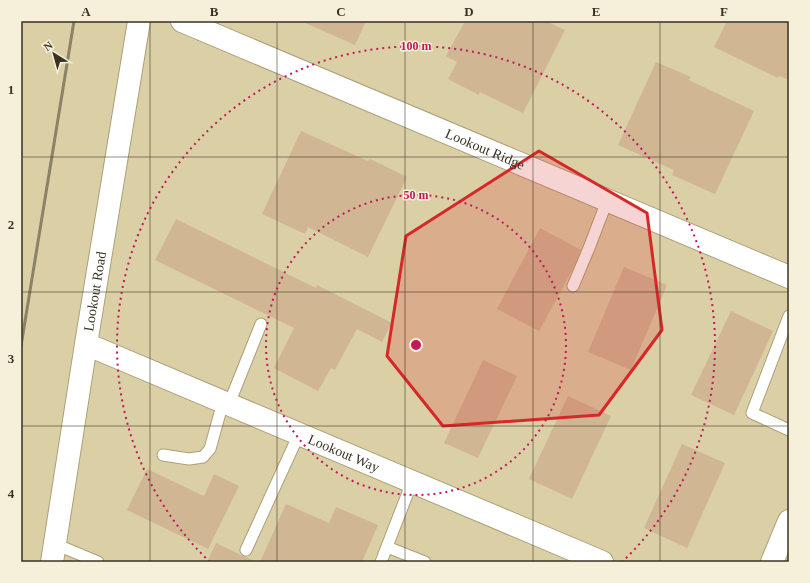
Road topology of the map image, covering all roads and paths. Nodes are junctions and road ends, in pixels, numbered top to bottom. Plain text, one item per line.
1 (139, 21) edge
2 (182, 21) edge
3 (607, 201) junction
4 (789, 277) edge
5 (573, 286) dead end
6 (789, 316) edge
7 (261, 324) dead end
8 (86, 344) junction
9 (226, 403) junction
10 (789, 430) edge
11 (299, 434) junction
12 (163, 455) dead end
13 (412, 482) junction
14 (789, 521) edge
15 (388, 547) junction
16 (246, 550) dead end
17 (53, 553) edge
18 (98, 562) edge
19 (381, 562) edge
20 (425, 562) edge
21 (602, 562) edge
22 (772, 562) edge

1 - 8 street, Lookout Road
2 - 3 street, Lookout Ridge
3 - 4 street, Lookout Ridge
3 - 5 lane
6 - 10 lane
7 - 9 lane
8 - 9 street, Lookout Way
8 - 17 street, Lookout Road
9 - 11 street, Lookout Way
9 - 12 lane
11 - 13 street, Lookout Way
11 - 16 lane
13 - 15 lane
13 - 21 street, Lookout Way
14 - 22 street
15 - 19 lane
15 - 20 lane
17 - 18 lane

